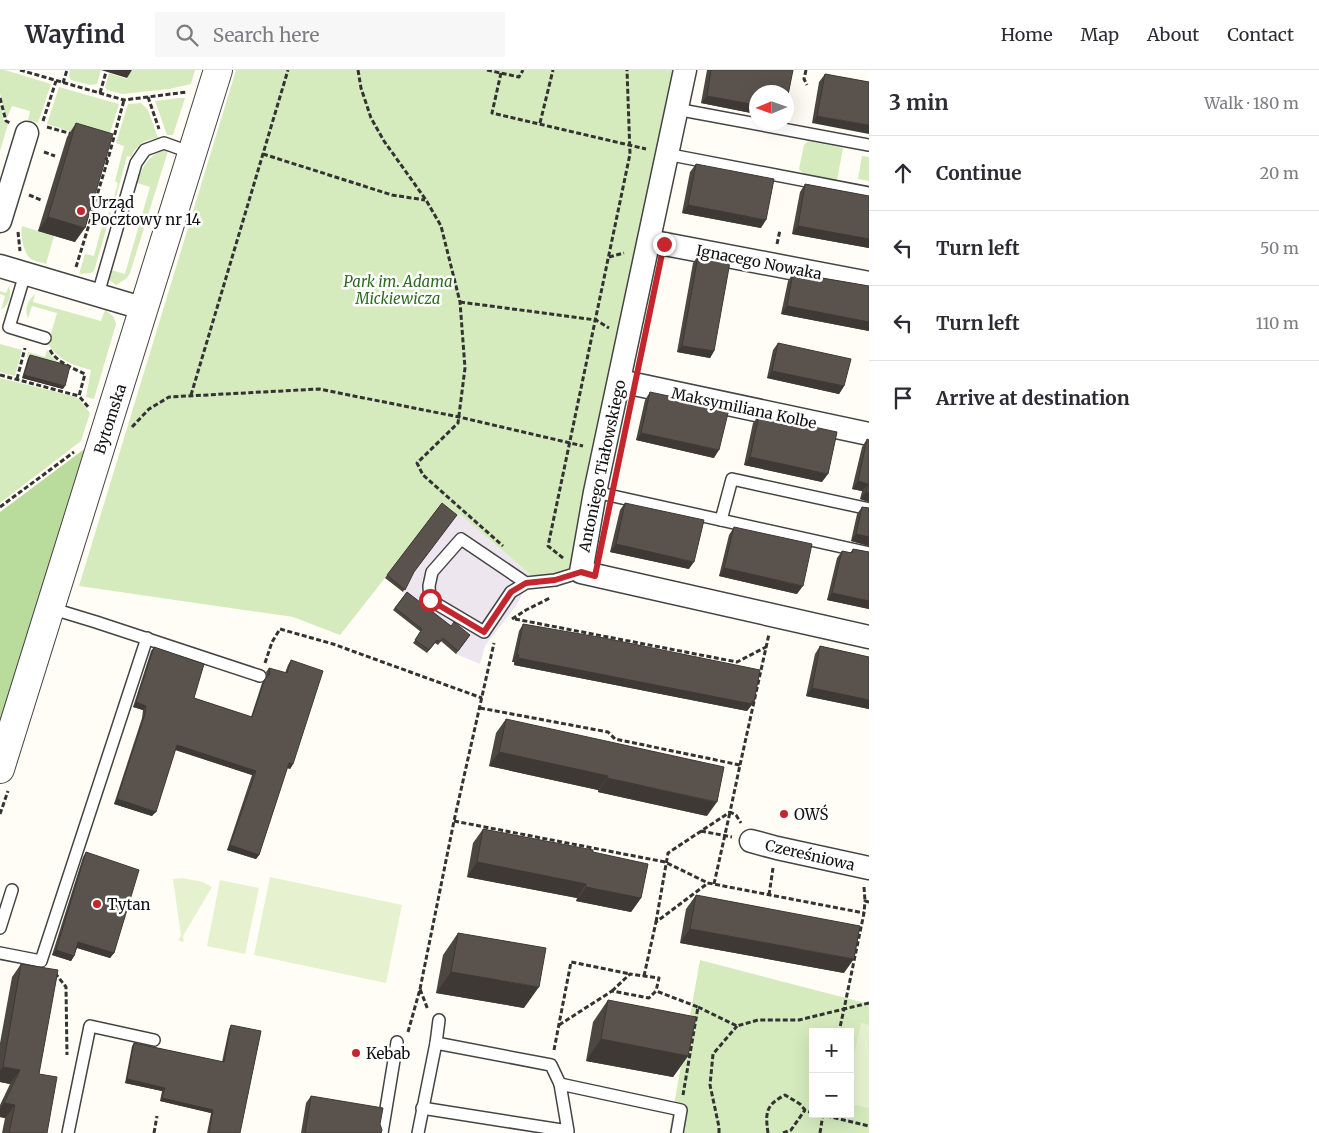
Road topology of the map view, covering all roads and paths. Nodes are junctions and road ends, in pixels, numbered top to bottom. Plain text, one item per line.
1 (21, 70) edge
2 (67, 70) edge
3 (218, 70) edge
4 (288, 70) edge
5 (358, 70) edge
6 (487, 70) edge
7 (523, 70) edge
8 (553, 70) edge
9 (626, 70) edge
10 (685, 70) edge
11 (806, 70) edge
12 (106, 72) dead end
13 (501, 73) junction
14 (56, 81) junction
15 (63, 83) junction
16 (807, 85) dead end
17 (190, 92) dead end
18 (100, 93) junction
19 (148, 97) junction
20 (124, 100) junction
21 (676, 109) junction
22 (45, 115) dead end
23 (540, 123) junction
24 (34, 129) joint
25 (76, 135) edge
26 (164, 143) junction
27 (869, 145) edge
28 (630, 146) junction
29 (192, 153) junction
30 (263, 154) junction
31 (666, 154) junction
32 (101, 158) edge
33 (108, 159) junction
34 (869, 193) edge
35 (28, 196) dead end
36 (96, 200) junction
37 (426, 200) junction
38 (105, 202) dead end
39 (26, 203) dead end
40 (86, 213) edge
41 (10, 223) edge
42 (648, 242) junction
43 (23, 265) junction
44 (0, 266) edge
45 (869, 282) edge
46 (98, 294) junction
47 (460, 302) junction
48 (144, 309) junction
49 (596, 320) junction
50 (5, 326) edge
51 (29, 334) junction
52 (45, 338) joint
53 (628, 340) junction
54 (0, 375) edge
55 (17, 379) junction
56 (620, 381) junction
57 (191, 395) junction
58 (79, 396) junction
59 (94, 413) dead end
60 (459, 418) junction
61 (130, 429) dead end
62 (869, 434) edge
63 (570, 442) junction
64 (77, 449) dead end
65 (605, 450) junction
66 (596, 492) junction
67 (0, 507) edge
68 (869, 509) edge
69 (722, 520) junction
70 (506, 549) dead end
71 (869, 553) edge
72 (581, 572) junction
73 (526, 583) junction
74 (542, 600) dead end
75 (50, 608) junction
76 (514, 618) junction
77 (507, 623) dead end
78 (770, 627) dead end
79 (497, 636) dead end
80 (869, 637) edge
81 (147, 638) junction
82 (766, 647) junction
83 (260, 676) joint
84 (482, 698) junction
85 (480, 708) junction
86 (740, 765) junction
87 (0, 769) edge
88 (730, 812) junction
89 (454, 821) junction
90 (700, 831) junction
91 (724, 836) junction
92 (751, 841) junction
93 (777, 848) junction
94 (666, 862) junction
95 (869, 868) edge
96 (708, 883) junction
97 (714, 884) junction
98 (12, 890) dead end
99 (769, 895) junction
100 (869, 902) edge
101 (864, 913) junction
102 (656, 922) junction
103 (0, 928) edge
104 (0, 953) edge
105 (41, 961) junction
106 (630, 974) junction
107 (644, 976) junction
108 (420, 989) junction
109 (612, 991) junction
110 (656, 991) junction
111 (869, 1003) edge
112 (698, 1007) junction
113 (844, 1009) junction
114 (439, 1020) joint
115 (559, 1025) junction
116 (737, 1026) junction
117 (840, 1028) edge
118 (408, 1035) dead end
119 (154, 1040) dead end
120 (397, 1042) dead end
121 (436, 1043) junction
122 (67, 1055) dead end
123 (551, 1066) junction
124 (560, 1084) junction
125 (422, 1108) junction
126 (681, 1110) junction
127 (804, 1110) junction
128 (809, 1111) edge
129 (156, 1116) dead end
130 (822, 1118) edge
131 (835, 1118) edge
132 (869, 1126) edge
133 (68, 1133) edge
134 (154, 1133) edge
135 (382, 1133) edge
136 (418, 1133) edge
137 (677, 1133) edge
138 (719, 1133) edge
139 (768, 1133) edge
140 (783, 1133) edge
141 (820, 1133) edge

1 - 14 path
2 - 15 path
3 - 29 street, Bytomska
4 - 30 path
5 - 37 path
6 - 13 path
7 - 13 path
8 - 23 path
9 - 28 path
10 - 21 street, Antoniego Tiałowskiego
11 - 16 path
12 - 18 path
13 - 23 path
14 - 15 path
14 - 22 path
15 - 18 path
17 - 19 path
18 - 20 path
19 - 20 path
19 - 26 path
20 - 33 path
21 - 27 lane
21 - 31 street, Antoniego Tiałowskiego
23 - 28 path
24 - 25 path
24 - 41 street
26 - 29 lane
26 - 46 lane
28 - 31 path
28 - 49 path
29 - 48 street, Bytomska
30 - 37 path
30 - 57 path
31 - 34 lane
31 - 42 street, Antoniego Tiałowskiego
32 - 33 path
33 - 36 path
35 - 39 path
36 - 38 path
36 - 40 path
37 - 47 path
41 - 43 path
42 - 45 street, Ignacego Nowaka
42 - 53 street, Antoniego Tiałowskiego
43 - 44 street
43 - 46 street
43 - 50 lane
46 - 48 street
47 - 49 path
47 - 60 path
48 - 75 street, Bytomska
49 - 53 path
49 - 63 path
50 - 51 lane
51 - 52 lane
51 - 55 path
52 - 58 path
53 - 56 street, Antoniego Tiałowskiego
54 - 55 path
55 - 58 path
56 - 62 street, Maksymiliana Kolbe
56 - 65 street, Antoniego Tiałowskiego
57 - 60 path
57 - 61 path
58 - 59 path
60 - 63 path
60 - 70 path
63 - 65 path
63 - 72 path
64 - 67 path
65 - 66 street, Antoniego Tiałowskiego
66 - 69 lane
66 - 72 street, Antoniego Tiałowskiego
68 - 69 lane
69 - 71 lane
72 - 73 lane
72 - 80 street, Antoniego Tiałowskiego
73 - 73 lane
74 - 76 path
75 - 81 lane
75 - 87 street, Bytomska
76 - 77 path
76 - 82 path
78 - 82 path
79 - 84 path
81 - 83 lane
81 - 105 lane
82 - 86 path
83 - 84 path
84 - 85 path
85 - 86 path
85 - 89 path
86 - 88 path
88 - 90 path
88 - 91 path
88 - 92 path
89 - 94 path
89 - 108 path
90 - 91 path
90 - 94 path
91 - 92 path
91 - 97 path
92 - 93 street, Czereśniowa
93 - 95 street, Czereśniowa
93 - 99 path
94 - 96 path
94 - 102 path
96 - 97 path
96 - 102 path
97 - 99 path
98 - 103 lane
99 - 101 path
100 - 101 path
101 - 113 path
102 - 107 path
104 - 105 lane
105 - 122 path
106 - 107 path
106 - 109 path
106 - 115 path
107 - 110 path
108 - 114 path
108 - 118 path
109 - 110 path
109 - 115 path
110 - 112 path
111 - 113 path
112 - 116 path
112 - 126 path
113 - 116 path
113 - 117 path
114 - 121 lane
115 - 123 path
116 - 138 path
119 - 133 lane
120 - 135 lane
121 - 123 lane
121 - 125 lane
123 - 124 lane
124 - 125 lane
124 - 126 lane
125 - 136 lane
126 - 137 lane
127 - 128 path
127 - 139 path
127 - 140 path
129 - 134 path
130 - 141 path
131 - 132 path

